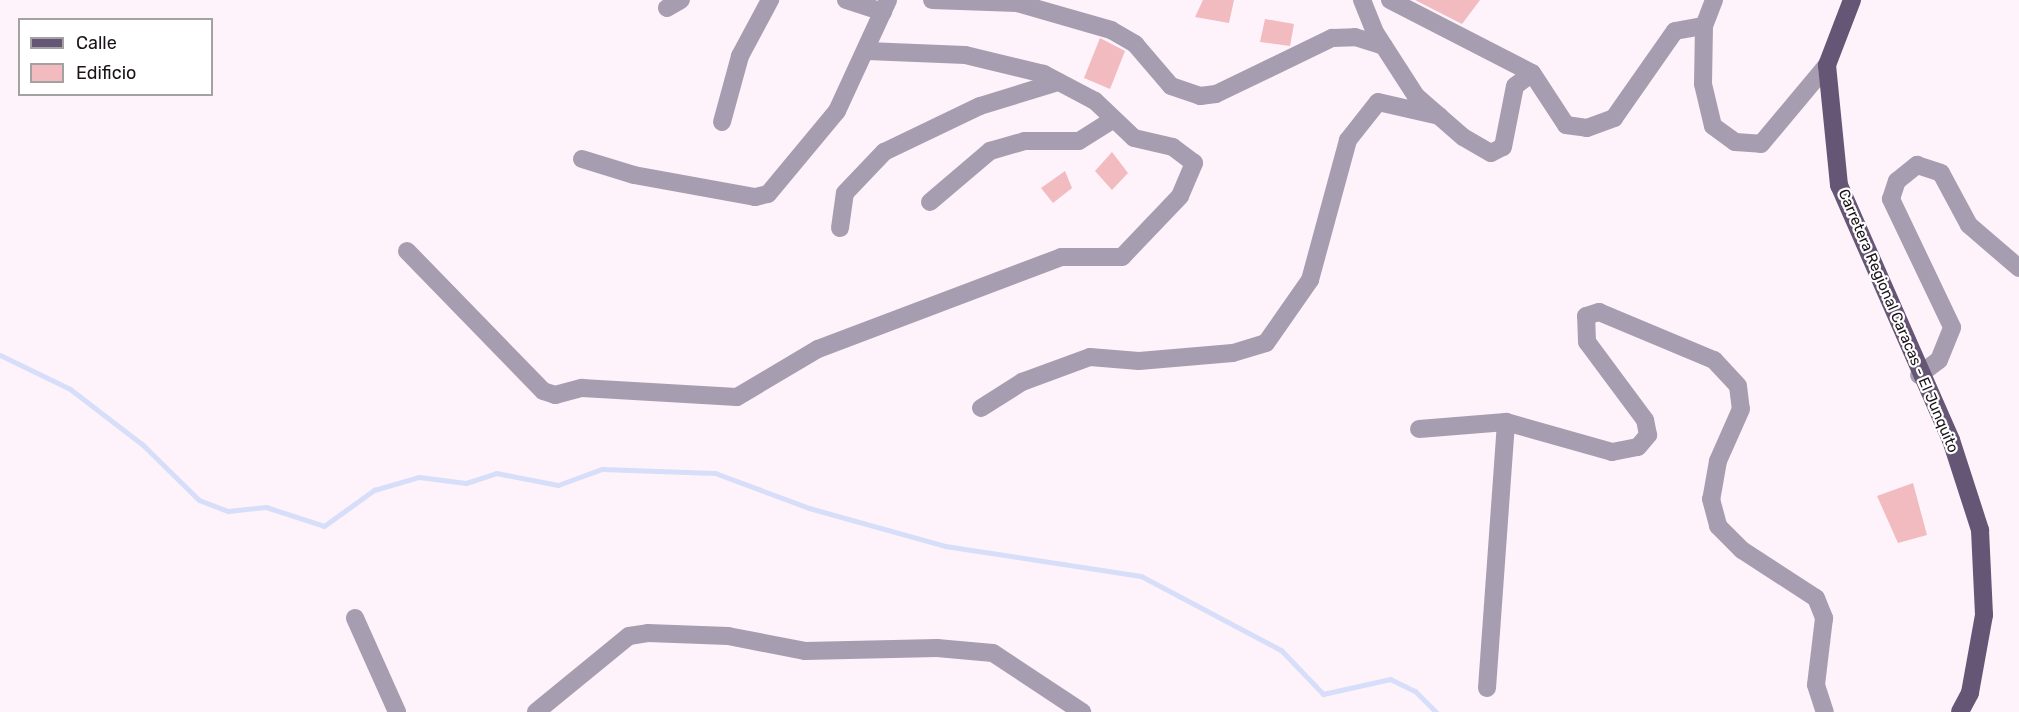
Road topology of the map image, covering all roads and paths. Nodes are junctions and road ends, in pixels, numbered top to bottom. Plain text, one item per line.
1 (770, 0) edge
2 (846, 0) edge
3 (932, 0) edge
4 (1362, 0) edge
5 (1390, 0) edge
6 (1714, 0) edge
7 (1851, 0) edge
8 (886, 6) edge
9 (1704, 26) junction
10 (1384, 46) junction
11 (867, 51) junction
12 (1827, 64) junction
13 (1532, 73) junction
14 (1058, 82) junction
15 (1439, 116) junction
16 (1114, 119) junction
17 (722, 122) dead end
18 (582, 159) dead end
19 (930, 202) dead end
20 (840, 228) dead end
21 (407, 251) dead end
22 (2019, 268) edge
23 (1919, 375) junction
24 (981, 408) dead end
25 (1506, 422) junction
26 (1419, 429) dead end
27 (355, 618) dead end
28 (1487, 688) dead end
29 (397, 712) edge
30 (536, 712) edge
31 (1082, 712) edge
32 (1825, 712) edge
33 (1960, 712) edge

1 - 17 street
2 - 8 street
3 - 10 street
4 - 10 street
5 - 13 street
6 - 9 street
7 - 12 main road, Carretera Regional Caracas - El Junquito
8 - 11 street
9 - 12 street
9 - 13 street
10 - 15 street
11 - 14 street
11 - 18 street
12 - 23 main road, Carretera Regional Caracas - El Junquito
13 - 15 street
14 - 16 street
14 - 20 street
15 - 24 street
16 - 19 street
16 - 21 street
22 - 23 street
23 - 33 main road, Carretera Regional Caracas - El Junquito
25 - 26 street
25 - 28 street
25 - 32 street
27 - 29 street
30 - 31 street

